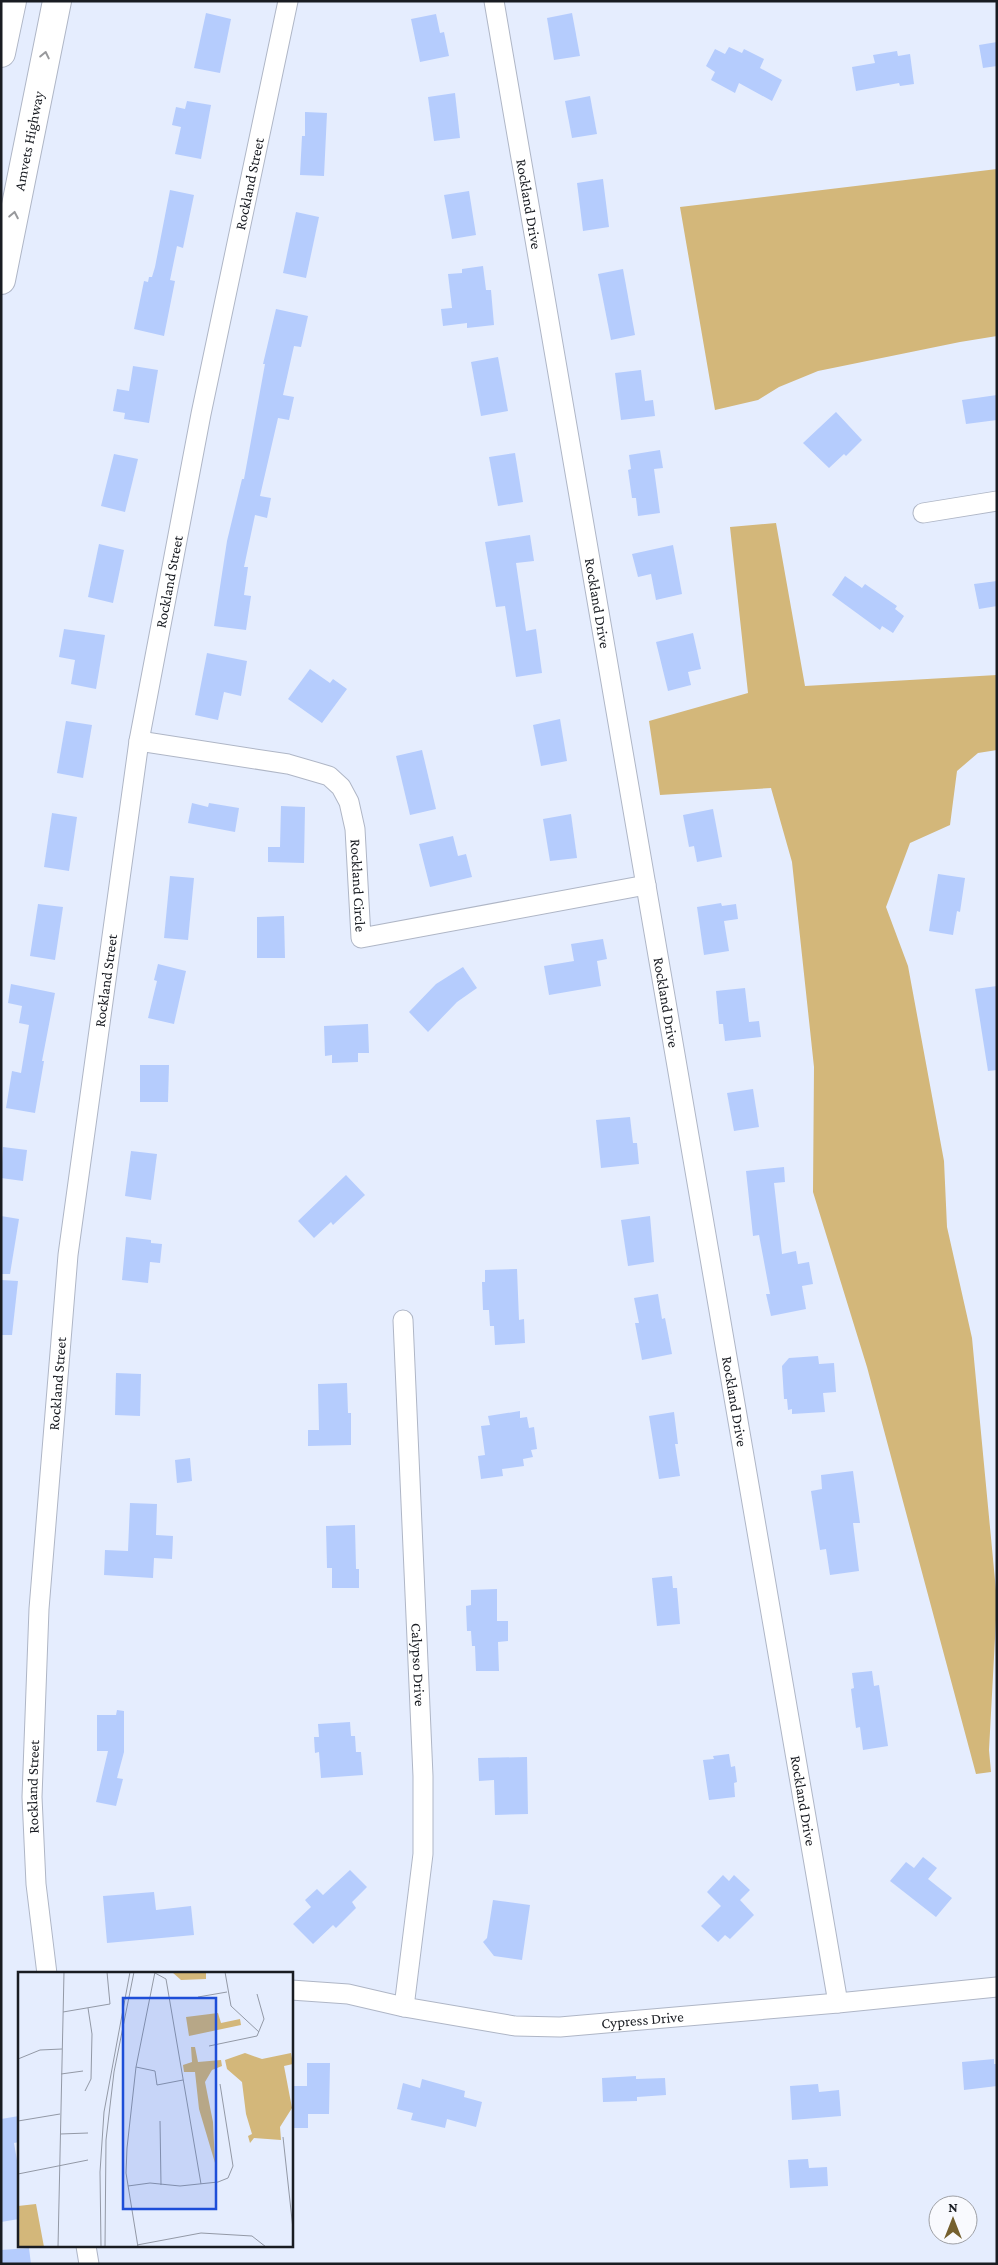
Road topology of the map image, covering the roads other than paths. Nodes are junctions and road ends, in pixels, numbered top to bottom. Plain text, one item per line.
1 (12, 1) edge
2 (57, 1) edge
3 (288, 1) edge
4 (494, 1) edge
5 (1, 53) edge
6 (1, 280) edge
7 (997, 501) edge
8 (922, 513) dead end
9 (138, 741) junction
10 (646, 885) junction
11 (403, 1320) dead end
12 (47, 1972) edge
13 (997, 1987) edge
14 (292, 1990) edge
15 (838, 2003) junction
16 (404, 2007) junction
17 (86, 2248) edge
18 (89, 2264) edge

1 - 5 highway
6 -> 2 highway, Amvets Highway
3 - 9 street, Rockland Street
4 - 10 street, Rockland Drive
7 - 8 street
9 - 10 street, Rockland Circle
9 - 12 street, Rockland Street
10 - 15 street, Rockland Drive
11 - 16 street, Calypso Drive
13 - 15 street, Cypress Drive
14 - 16 street, Cypress Drive
15 - 16 street, Cypress Drive
17 - 18 street

